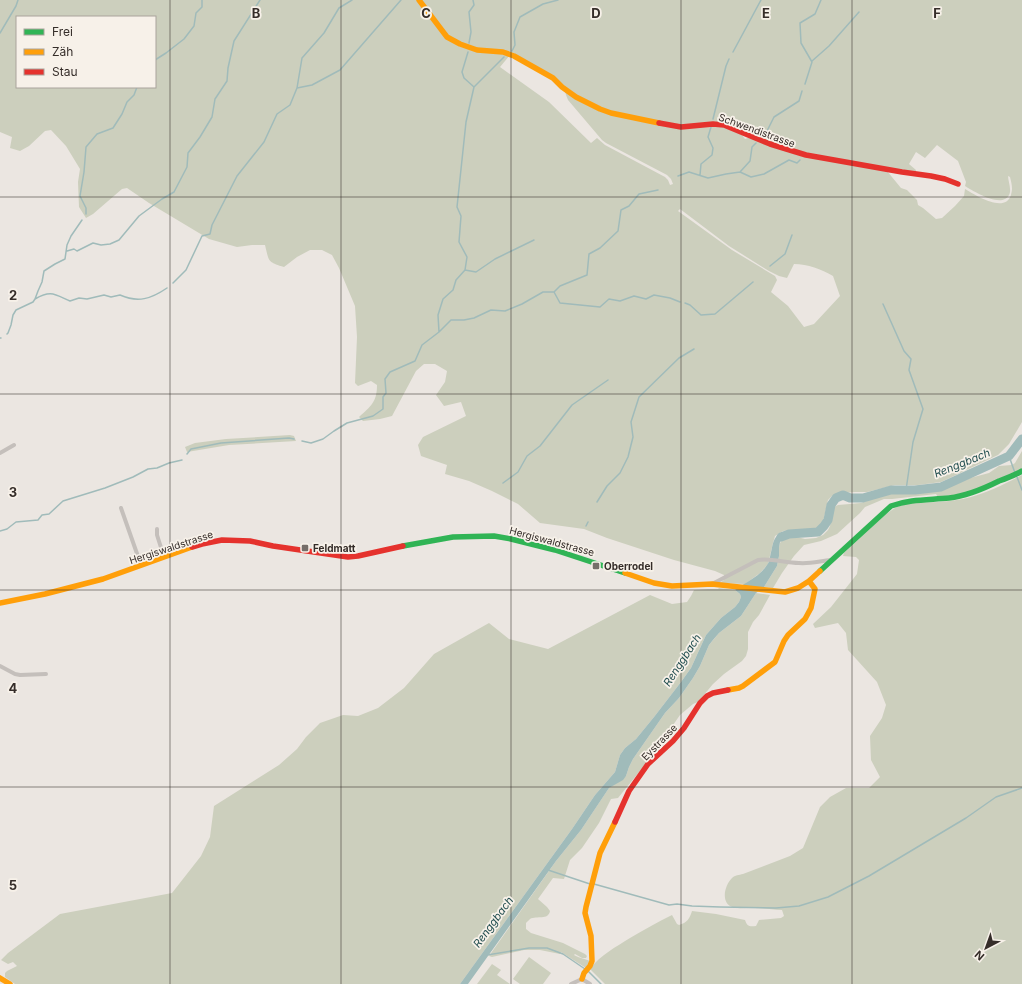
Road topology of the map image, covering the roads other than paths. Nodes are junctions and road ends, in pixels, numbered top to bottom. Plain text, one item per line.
1 (419, 0) edge
2 (958, 184) dead end
3 (14, 445) dead end
4 (0, 453) edge
5 (1020, 472) edge
6 (120, 508) dead end
7 (157, 529) dead end
8 (164, 557) junction
9 (831, 560) junction
10 (141, 565) junction
11 (809, 581) junction
12 (712, 584) junction
13 (0, 603) edge
14 (0, 666) edge
15 (46, 674) dead end
16 (0, 978) edge
17 (582, 979) junction
18 (10, 984) edge
19 (571, 984) edge
20 (590, 984) edge

1 - 2 street, Schwendistrasse
3 - 4 street
5 - 9 street, Hergiswaldstrasse
6 - 10 street
7 - 8 street
8 - 10 street, Hergiswaldstrasse
8 - 12 street, Hergiswaldstrasse
9 - 11 street, Hergiswaldstrasse
9 - 12 street
10 - 13 street, Hergiswaldstrasse
11 - 12 street, Hergiswaldstrasse
11 - 17 street, Eystrasse
14 - 15 street
16 - 18 street
17 - 19 street
17 - 20 street

